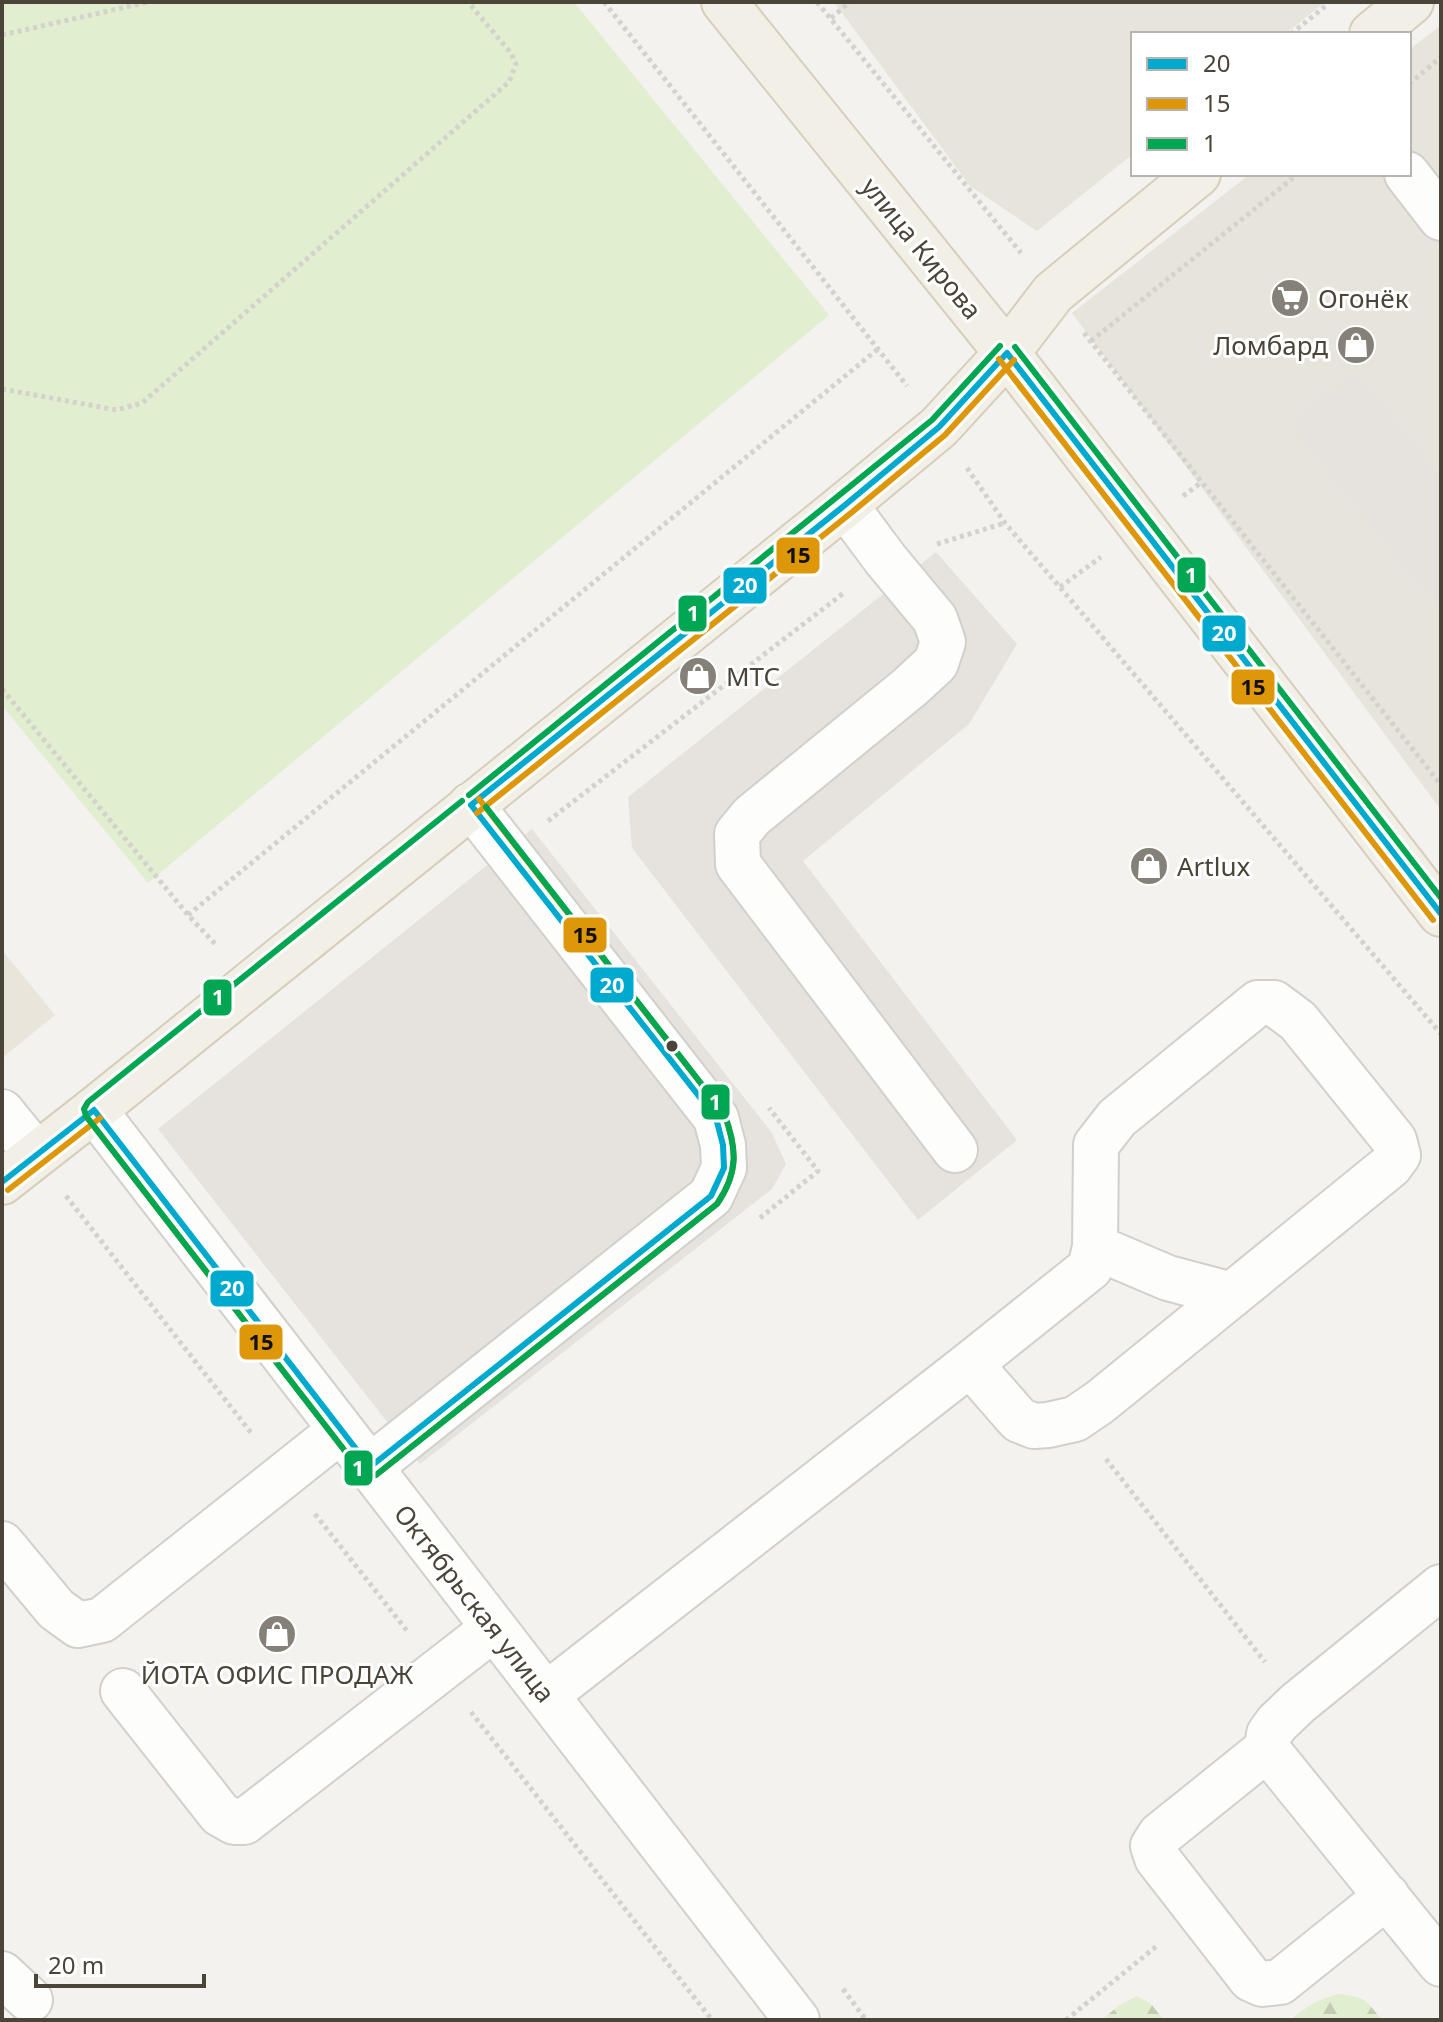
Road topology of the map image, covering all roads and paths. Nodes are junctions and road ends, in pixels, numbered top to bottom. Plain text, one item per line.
1 (148, 2) edge
2 (468, 2) edge
3 (604, 2) edge
4 (724, 2) edge
5 (817, 2) edge
6 (850, 2) edge
7 (1330, 2) edge
8 (1411, 2) edge
9 (831, 18) junction
10 (1293, 32) edge
11 (1374, 32) edge
12 (2, 35) edge
13 (1441, 57) edge
14 (1411, 82) edge
15 (1196, 176) edge
16 (1296, 176) edge
17 (1409, 176) edge
18 (1441, 218) edge
19 (1053, 293) junction
20 (1091, 341) junction
21 (878, 349) junction
22 (1007, 353) junction
23 (2, 389) edge
24 (939, 427) junction
25 (845, 505) junction
26 (2, 689) edge
27 (1441, 785) edge
28 (471, 805) junction
29 (1441, 914) edge
30 (188, 915) junction
31 (251, 983) junction
32 (1441, 1034) edge
33 (94, 1110) junction
34 (2, 1112) edge
35 (955, 1150) dead end
36 (47, 1172) junction
37 (2, 1182) edge
38 (1095, 1247) junction
39 (1232, 1295) junction
40 (970, 1364) junction
41 (1075, 1419) junction
42 (341, 1430) junction
43 (370, 1467) junction
44 (284, 1475) junction
45 (2, 1544) edge
46 (1441, 1587) edge
47 (494, 1628) junction
48 (438, 1671) junction
49 (123, 1691) dead end
50 (546, 1695) junction
51 (1298, 1703) junction
52 (1267, 1749) junction
53 (1387, 1896) junction
54 (1199, 1912) junction
55 (1441, 1964) edge
56 (712, 2020) edge
57 (797, 2020) edge
58 (1066, 2020) edge

1 - 12 path
2 - 23 path
3 - 21 path
4 - 22 main road, улица Кирова
5 - 9 path
6 - 9 path
7 - 10 path
8 - 11 main road
9 - 19 path
13 - 14 path
15 - 19 main road
16 - 20 path
17 - 18 street
19 - 20 path
19 - 22 main road
20 - 27 path
21 - 24 path
21 - 30 path
22 - 24 main road
22 - 29 main road, улица Кирова
24 - 25 main road
24 - 32 path
25 - 28 main road
25 - 35 street
26 - 30 path
28 - 31 main road
28 - 43 street
30 - 31 path
31 - 33 main road
33 - 36 main road
33 - 42 street, Октябрьская улица
34 - 36 street
36 - 37 main road
36 - 44 path
38 - 39 street
38 - 39 street
38 - 40 street
39 - 41 street
40 - 41 street
40 - 50 street
41 - 51 path
42 - 43 street, Октябрьская улица
42 - 44 street
43 - 47 street, Октябрьская улица
44 - 45 street
44 - 48 path
46 - 51 street
47 - 48 street
47 - 50 street, Октябрьская улица
48 - 49 street
48 - 56 path
50 - 57 street, Октябрьская улица
51 - 52 street
52 - 53 street
52 - 54 street
53 - 54 street
53 - 55 street
54 - 58 path

